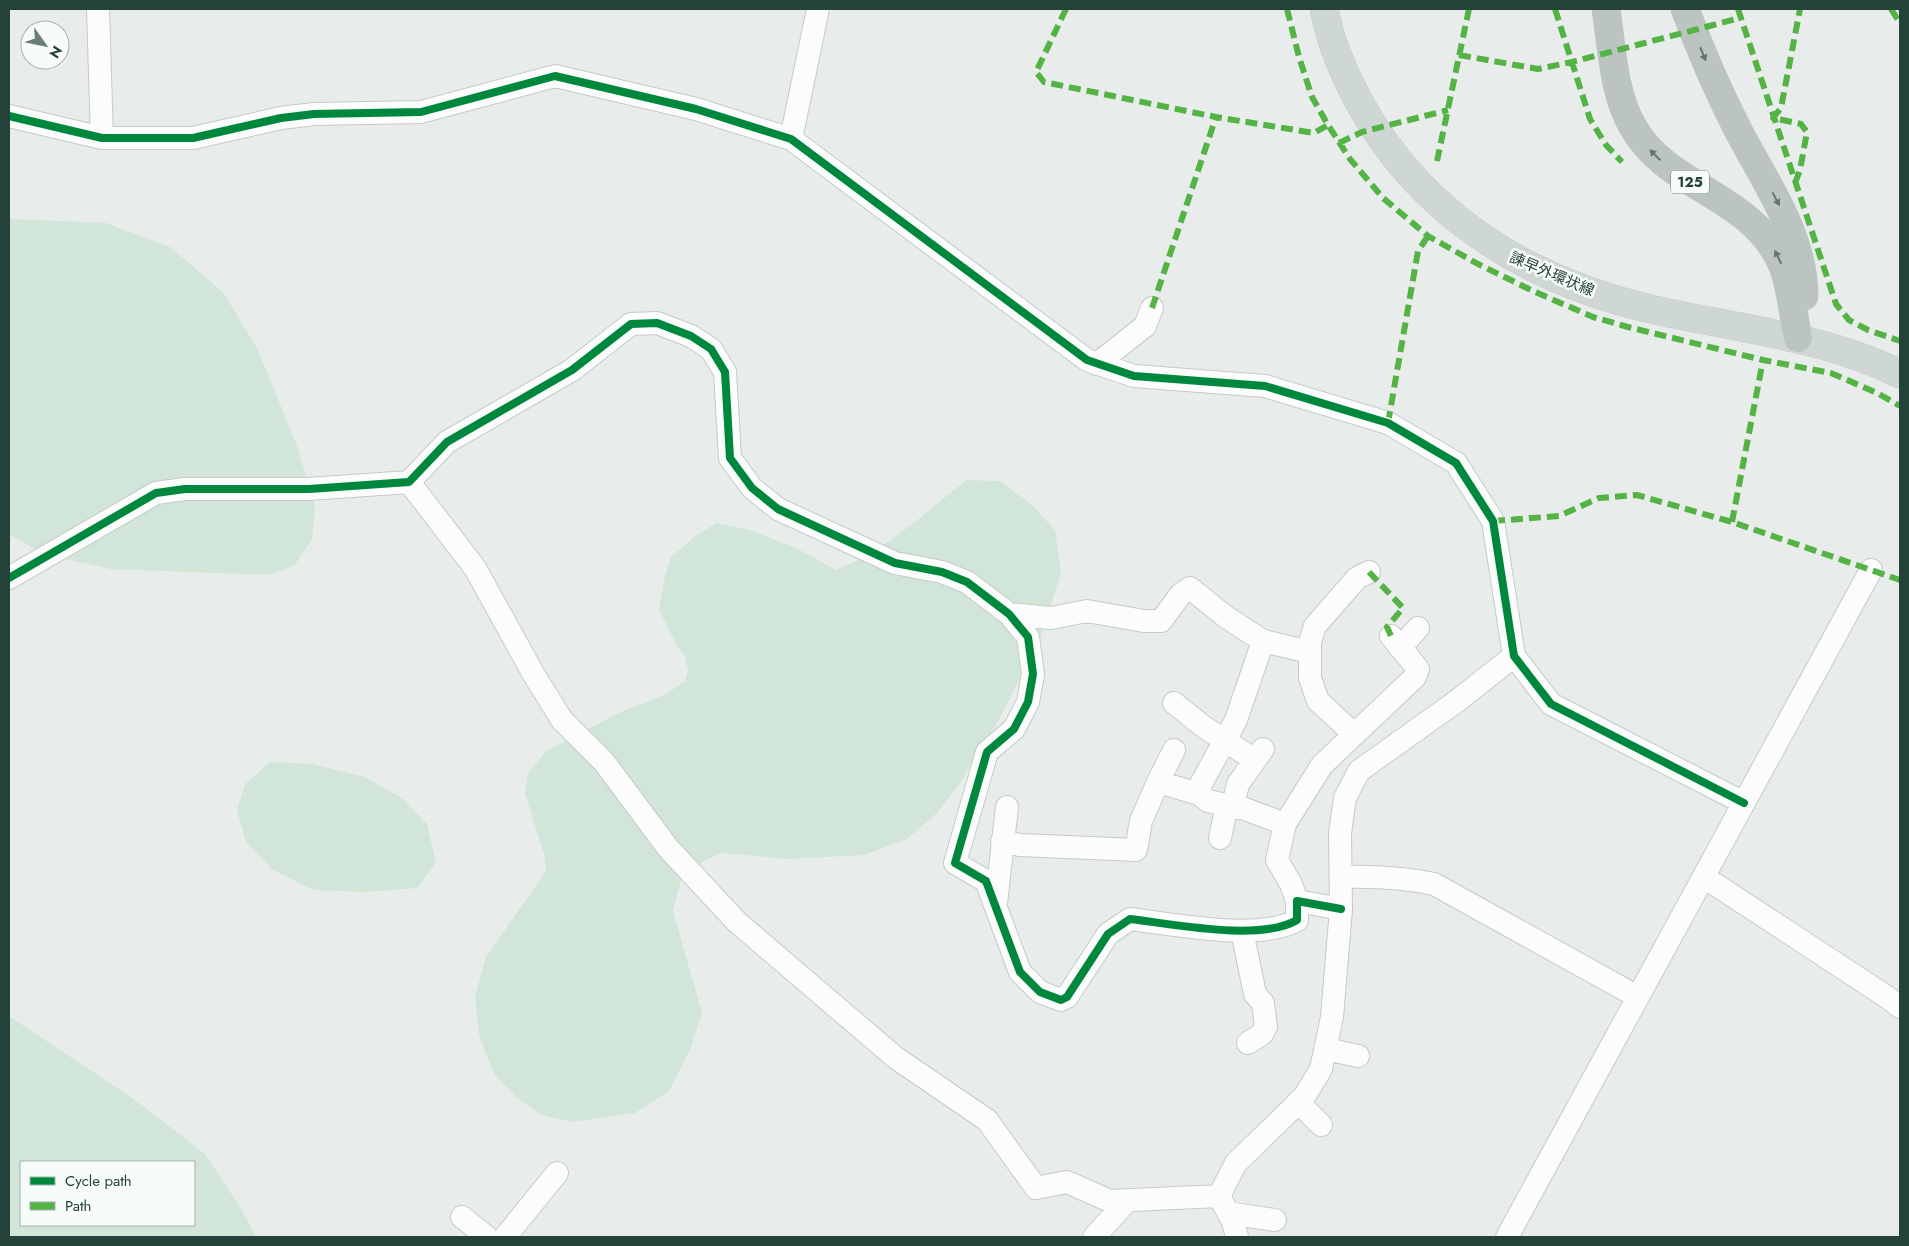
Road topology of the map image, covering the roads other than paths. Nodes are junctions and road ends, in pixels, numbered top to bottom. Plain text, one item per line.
1 (98, 9) edge
2 (818, 9) edge
3 (1324, 9) edge
4 (1606, 9) edge
5 (1685, 9) edge
6 (9, 116) edge
7 (102, 138) junction
8 (791, 139) junction
9 (1152, 308) dead end
10 (1798, 338) junction
11 (1097, 364) junction
12 (1900, 374) edge
13 (409, 482) junction
14 (1870, 570) dead end
15 (1368, 572) dead end
16 (9, 578) edge
17 (1009, 614) junction
18 (1418, 628) dead end
19 (1263, 641) junction
20 (1310, 652) junction
21 (1514, 656) junction
22 (1174, 703) dead end
23 (1354, 734) junction
24 (1226, 741) junction
25 (1174, 750) dead end
26 (1158, 782) junction
27 (1196, 793) junction
28 (1744, 802) junction
29 (1230, 806) junction
30 (1007, 807) dead end
31 (1285, 824) junction
32 (1220, 838) dead end
33 (1002, 841) junction
34 (1340, 877) junction
35 (1704, 877) junction
36 (1297, 901) junction
37 (996, 907) junction
38 (1341, 909) junction
39 (1242, 931) junction
40 (1638, 998) junction
41 (1900, 1008) edge
42 (1248, 1043) dead end
43 (1326, 1049) junction
44 (1358, 1056) dead end
45 (1298, 1102) junction
46 (1321, 1125) dead end
47 (557, 1173) dead end
48 (1126, 1202) junction
49 (1224, 1204) junction
50 (462, 1217) dead end
51 (1275, 1220) dead end
52 (487, 1237) edge
53 (505, 1237) edge
54 (1094, 1237) edge
55 (1237, 1237) edge
56 (1507, 1237) edge

1 - 7 street
2 - 8 street
3 - 10 main road, 諫早外環状線
10 -> 4 highway, 125
5 -> 10 highway
6 - 7 street
7 - 8 street
8 - 11 street
9 - 11 street
10 - 12 main road, 諫早外環状線
11 - 21 street
13 - 16 street
13 - 17 street
13 - 48 street
14 - 28 street
15 - 20 street
17 - 19 street
17 - 37 street
18 - 23 street
19 - 20 street
19 - 24 street
20 - 23 street
21 - 28 street
21 - 34 street
22 - 24 street
23 - 31 street
24 - 27 street
24 - 29 street
25 - 26 street
26 - 27 street
26 - 33 street
27 - 29 street
28 - 35 street
29 - 31 street
29 - 32 street
30 - 33 street
31 - 36 street
33 - 37 street
34 - 38 street
34 - 40 street
35 - 40 street
35 - 41 street
36 - 38 street
36 - 39 street
37 - 39 street
38 - 43 street
39 - 42 street
40 - 56 street
43 - 44 street
43 - 45 street
45 - 46 street
45 - 49 street
47 - 53 street
48 - 49 street
48 - 54 street
49 - 51 street
49 - 55 street
50 - 52 street

